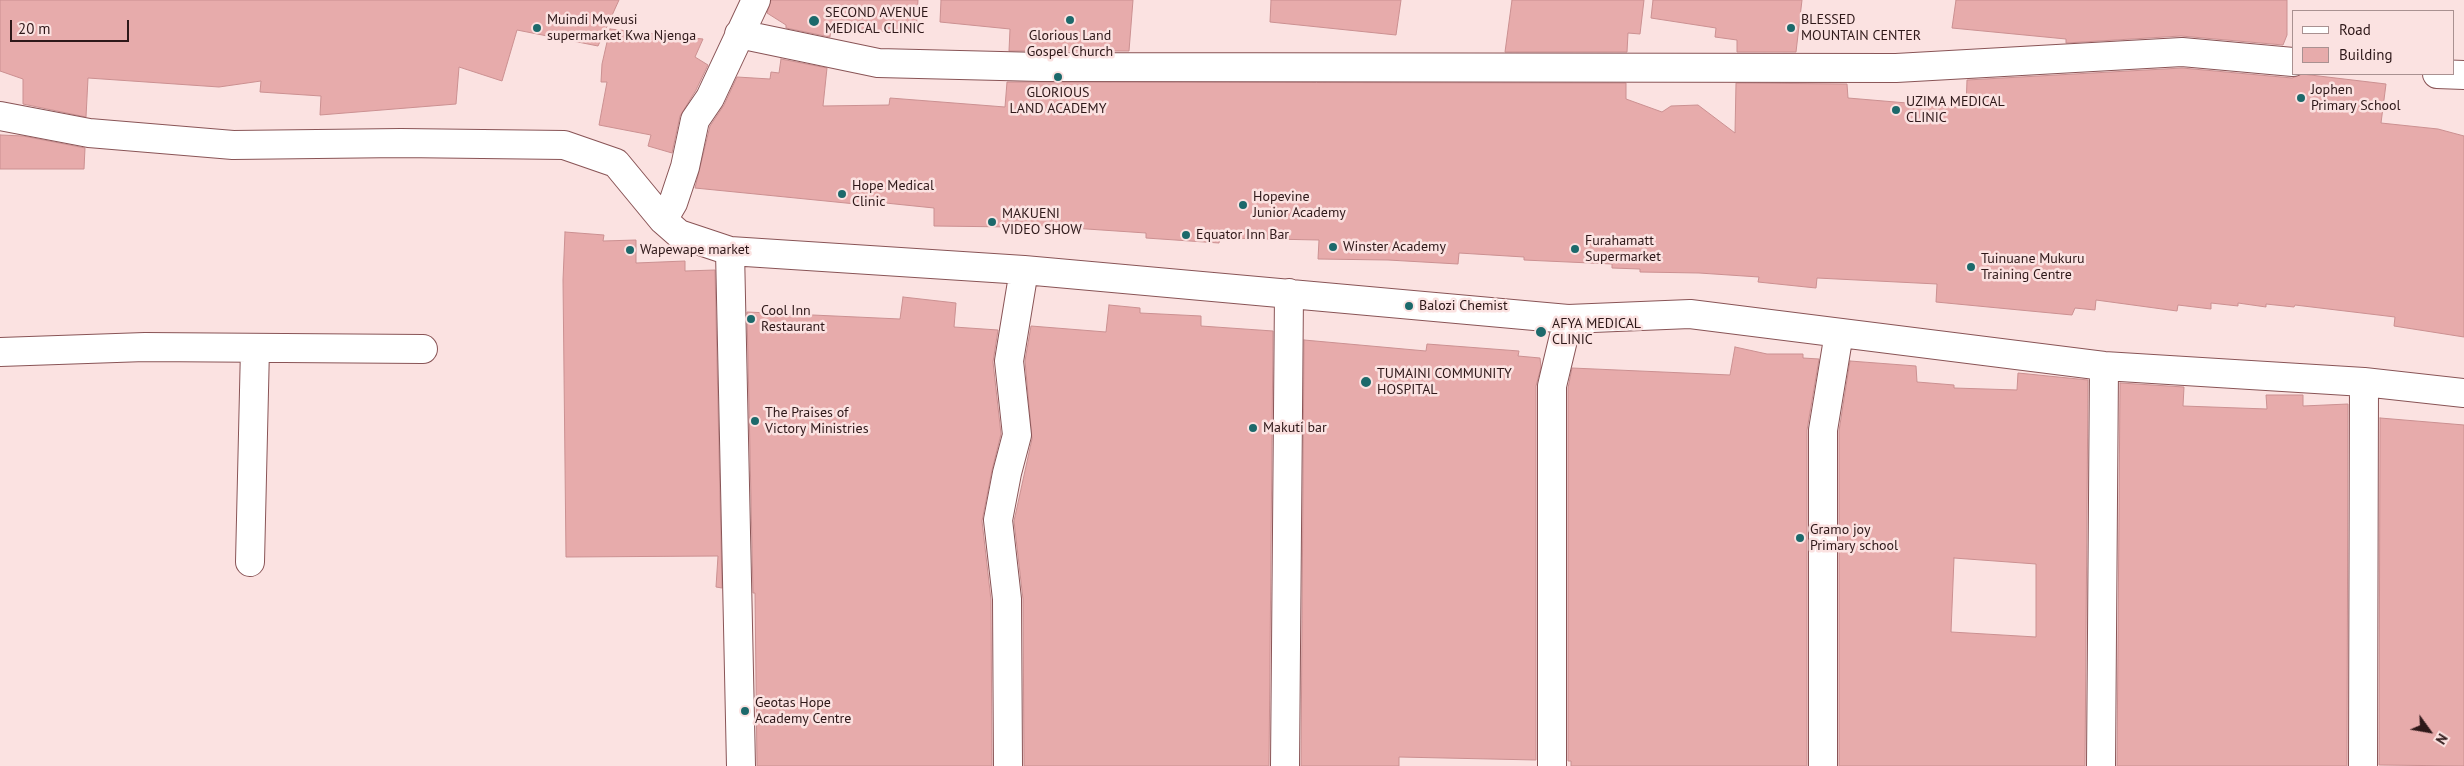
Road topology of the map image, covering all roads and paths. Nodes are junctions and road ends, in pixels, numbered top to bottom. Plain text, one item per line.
1 (756, 0) edge
2 (739, 34) junction
3 (2292, 62) edge
4 (0, 116) edge
5 (663, 220) junction
6 (730, 251) junction
7 (1024, 270) junction
8 (1289, 293) junction
9 (1568, 319) junction
10 (1839, 333) junction
11 (255, 348) junction
12 (423, 349) dead end
13 (0, 352) edge
14 (2104, 366) junction
15 (2364, 382) junction
16 (2464, 393) edge
17 (250, 562) dead end
18 (741, 766) edge
19 (1008, 766) edge
20 (1285, 766) edge
21 (1552, 766) edge
22 (1823, 766) edge
23 (2101, 766) edge
24 (2363, 766) edge

1 - 2 street
2 - 3 street
2 - 5 street
4 - 5 street
5 - 6 street
6 - 7 street
6 - 18 street
7 - 8 street
7 - 19 street
8 - 9 street
8 - 20 street
9 - 10 street
9 - 21 street
10 - 14 street
10 - 22 street
11 - 12 street
11 - 13 street
11 - 17 street
14 - 15 street
14 - 23 street
15 - 16 street
15 - 24 street

